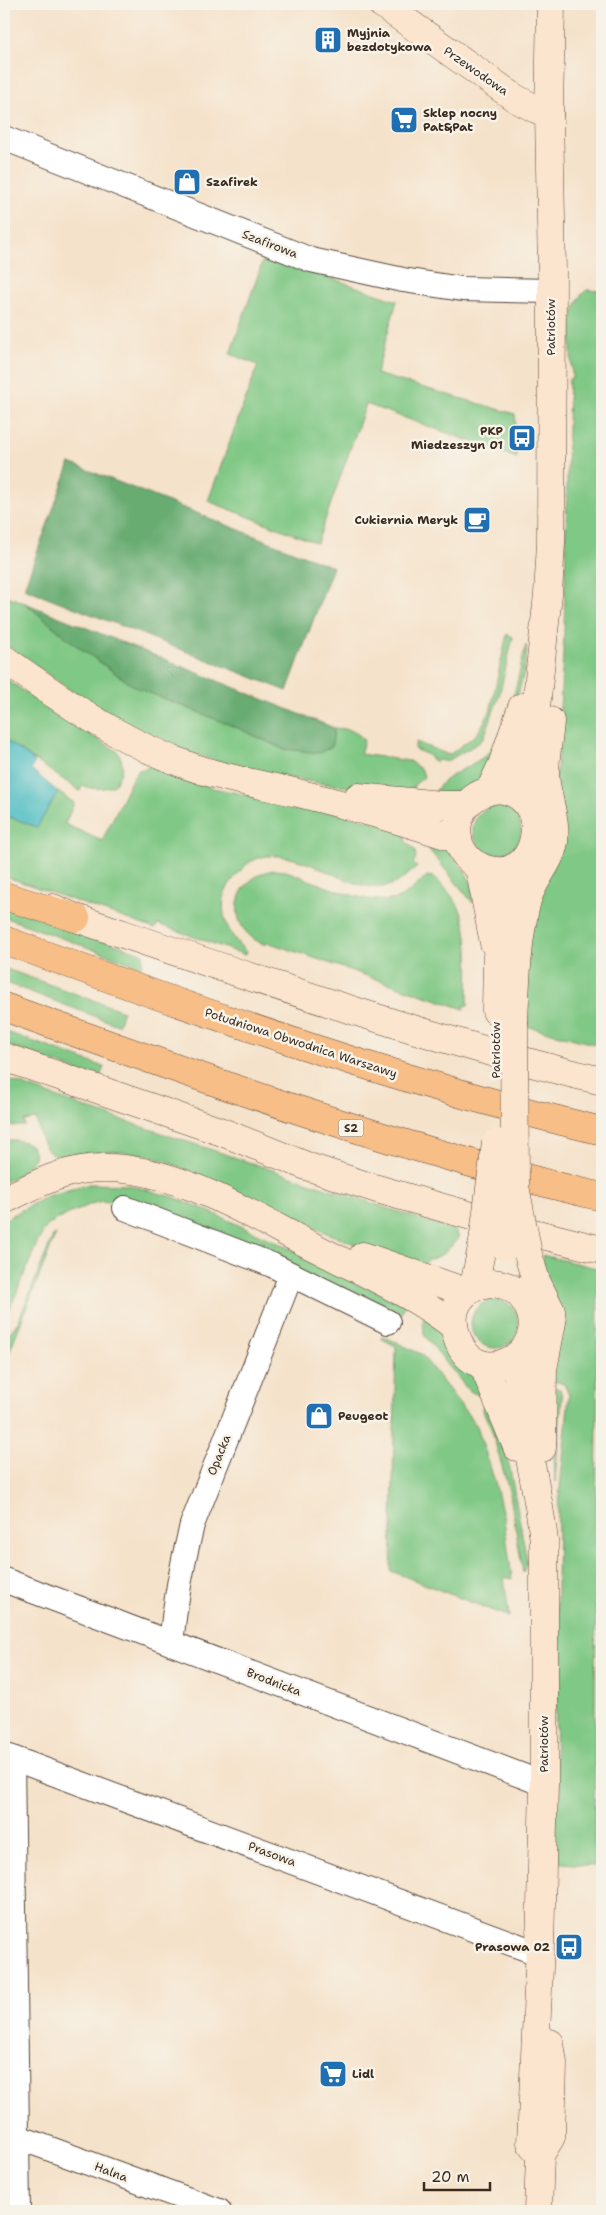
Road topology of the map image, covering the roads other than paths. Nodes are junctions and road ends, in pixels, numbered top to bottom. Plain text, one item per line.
1 (382, 4) edge
2 (551, 4) edge
3 (549, 114) junction
4 (4, 138) edge
5 (552, 291) junction
6 (541, 650) junction
7 (4, 659) edge
8 (490, 790) junction
9 (297, 793) junction
10 (522, 798) junction
11 (466, 805) junction
12 (458, 839) junction
13 (479, 866) junction
14 (514, 867) junction
15 (4, 887) edge
16 (4, 896) edge
17 (76, 918) junction
18 (4, 940) edge
19 (497, 956) junction
20 (4, 1007) edge
21 (505, 1018) junction
22 (4, 1057) edge
23 (602, 1081) edge
24 (602, 1131) edge
25 (602, 1197) edge
26 (4, 1200) edge
27 (223, 1201) junction
28 (125, 1208) dead end
29 (506, 1248) junction
30 (602, 1250) edge
31 (291, 1275) junction
32 (511, 1287) junction
33 (470, 1289) junction
34 (388, 1322) dead end
35 (454, 1326) junction
36 (517, 1358) junction
37 (483, 1365) junction
38 (540, 1505) junction
39 (4, 1580) edge
40 (171, 1643) junction
41 (8, 1756) edge
42 (544, 1784) junction
43 (540, 1954) junction
44 (11, 2134) edge
45 (18, 2211) edge
46 (219, 2211) edge
47 (538, 2211) edge

1 - 3 main road, Przewodowa
2 - 3 main road, Patriotów
3 - 5 main road, Patriotów
4 - 5 street, Szafirowa
5 - 6 main road, Patriotów
6 - 8 main road, Patriotów
6 - 10 main road, Patriotów
6 - 21 main road
7 - 9 main road
8 - 10 main road
8 - 11 main road
9 - 11 main road
9 - 12 main road
10 - 14 main road
11 - 12 main road
12 - 13 main road
13 - 14 main road
13 - 19 main road, Patriotów
14 - 19 main road, Patriotów
15 - 17 main road
16 - 17 highway
17 - 23 main road
18 - 24 highway, Południowa Obwodnica Warszawy
19 - 21 main road, Patriotów
20 - 25 highway, S2
21 - 29 main road, Patriotów, bridge
21 - 29 main road, bridge
22 - 30 main road
26 - 27 main road
27 - 33 main road
27 - 35 main road
28 - 31 street
29 - 32 main road, Patriotów
29 - 33 main road, Patriotów
29 - 38 main road
31 - 34 street
31 - 40 street, Opacka
32 - 33 main road
32 - 36 main road
33 - 35 main road
35 - 37 main road
36 - 37 main road
36 - 38 main road, Patriotów
37 - 38 main road, Patriotów
38 - 42 main road, Patriotów
39 - 40 street, Brodnicka
40 - 42 street, Brodnicka
41 - 43 street, Prasowa
41 - 44 street
42 - 43 main road, Patriotów
43 - 47 main road, Patriotów
44 - 45 street
44 - 46 street, Halna

